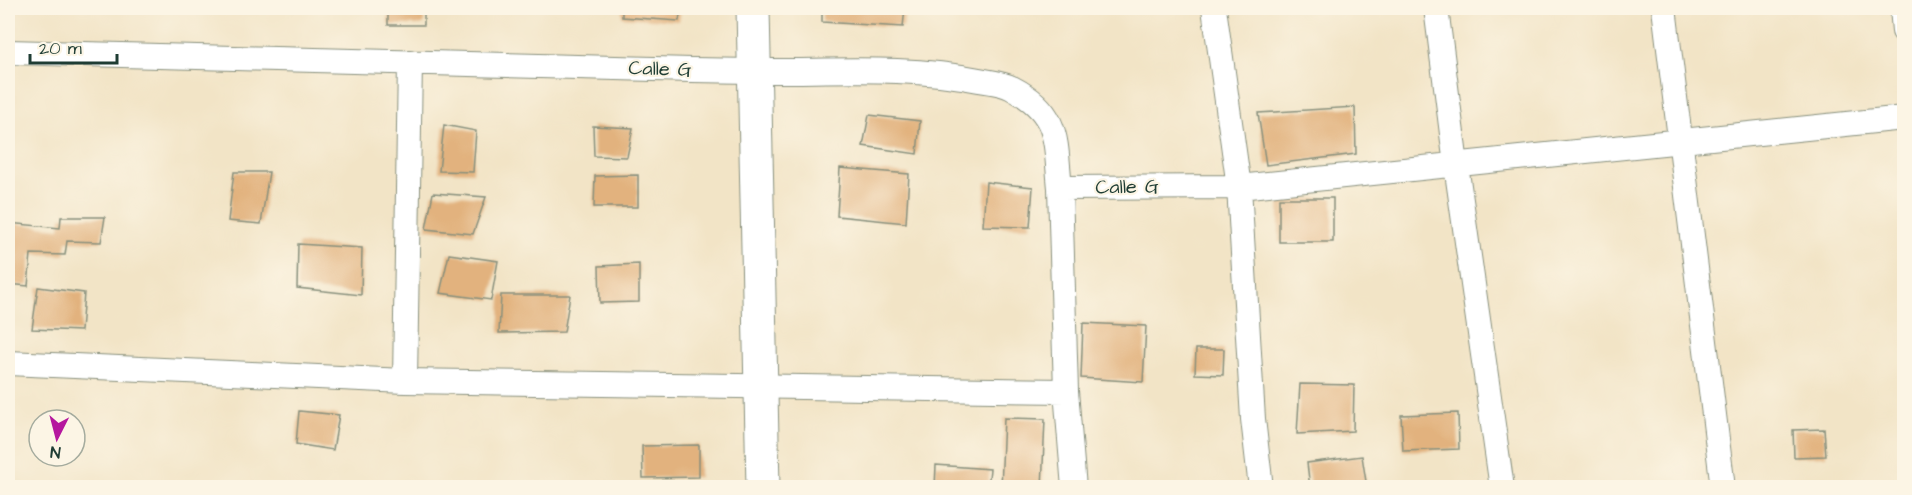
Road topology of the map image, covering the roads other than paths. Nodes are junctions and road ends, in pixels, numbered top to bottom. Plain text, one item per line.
1 (753, 8) edge
2 (1214, 8) edge
3 (1436, 8) edge
4 (1664, 8) edge
5 (1902, 8) edge
6 (1905, 31) edge
7 (8, 52) edge
8 (410, 62) junction
9 (755, 71) junction
10 (1905, 118) edge
11 (1680, 142) junction
12 (1456, 165) junction
13 (1239, 187) junction
14 (1060, 188) junction
15 (8, 363) edge
16 (405, 381) junction
17 (762, 387) junction
18 (1066, 391) junction
19 (763, 488) edge
20 (1074, 488) edge
21 (1261, 488) edge
22 (1502, 488) edge
23 (1723, 488) edge

1 - 9 street
2 - 13 street
3 - 12 street
4 - 11 street
5 - 6 street
7 - 8 street, Calle G
8 - 9 street, Calle G
8 - 16 street
9 - 14 street, Calle G
9 - 17 street
10 - 11 street, Calle G
11 - 12 street, Calle G
11 - 23 street
12 - 13 street, Calle G
12 - 22 street
13 - 14 street, Calle G
13 - 21 street
14 - 18 street
15 - 16 street
16 - 17 street
17 - 18 street
17 - 19 street
18 - 20 street

